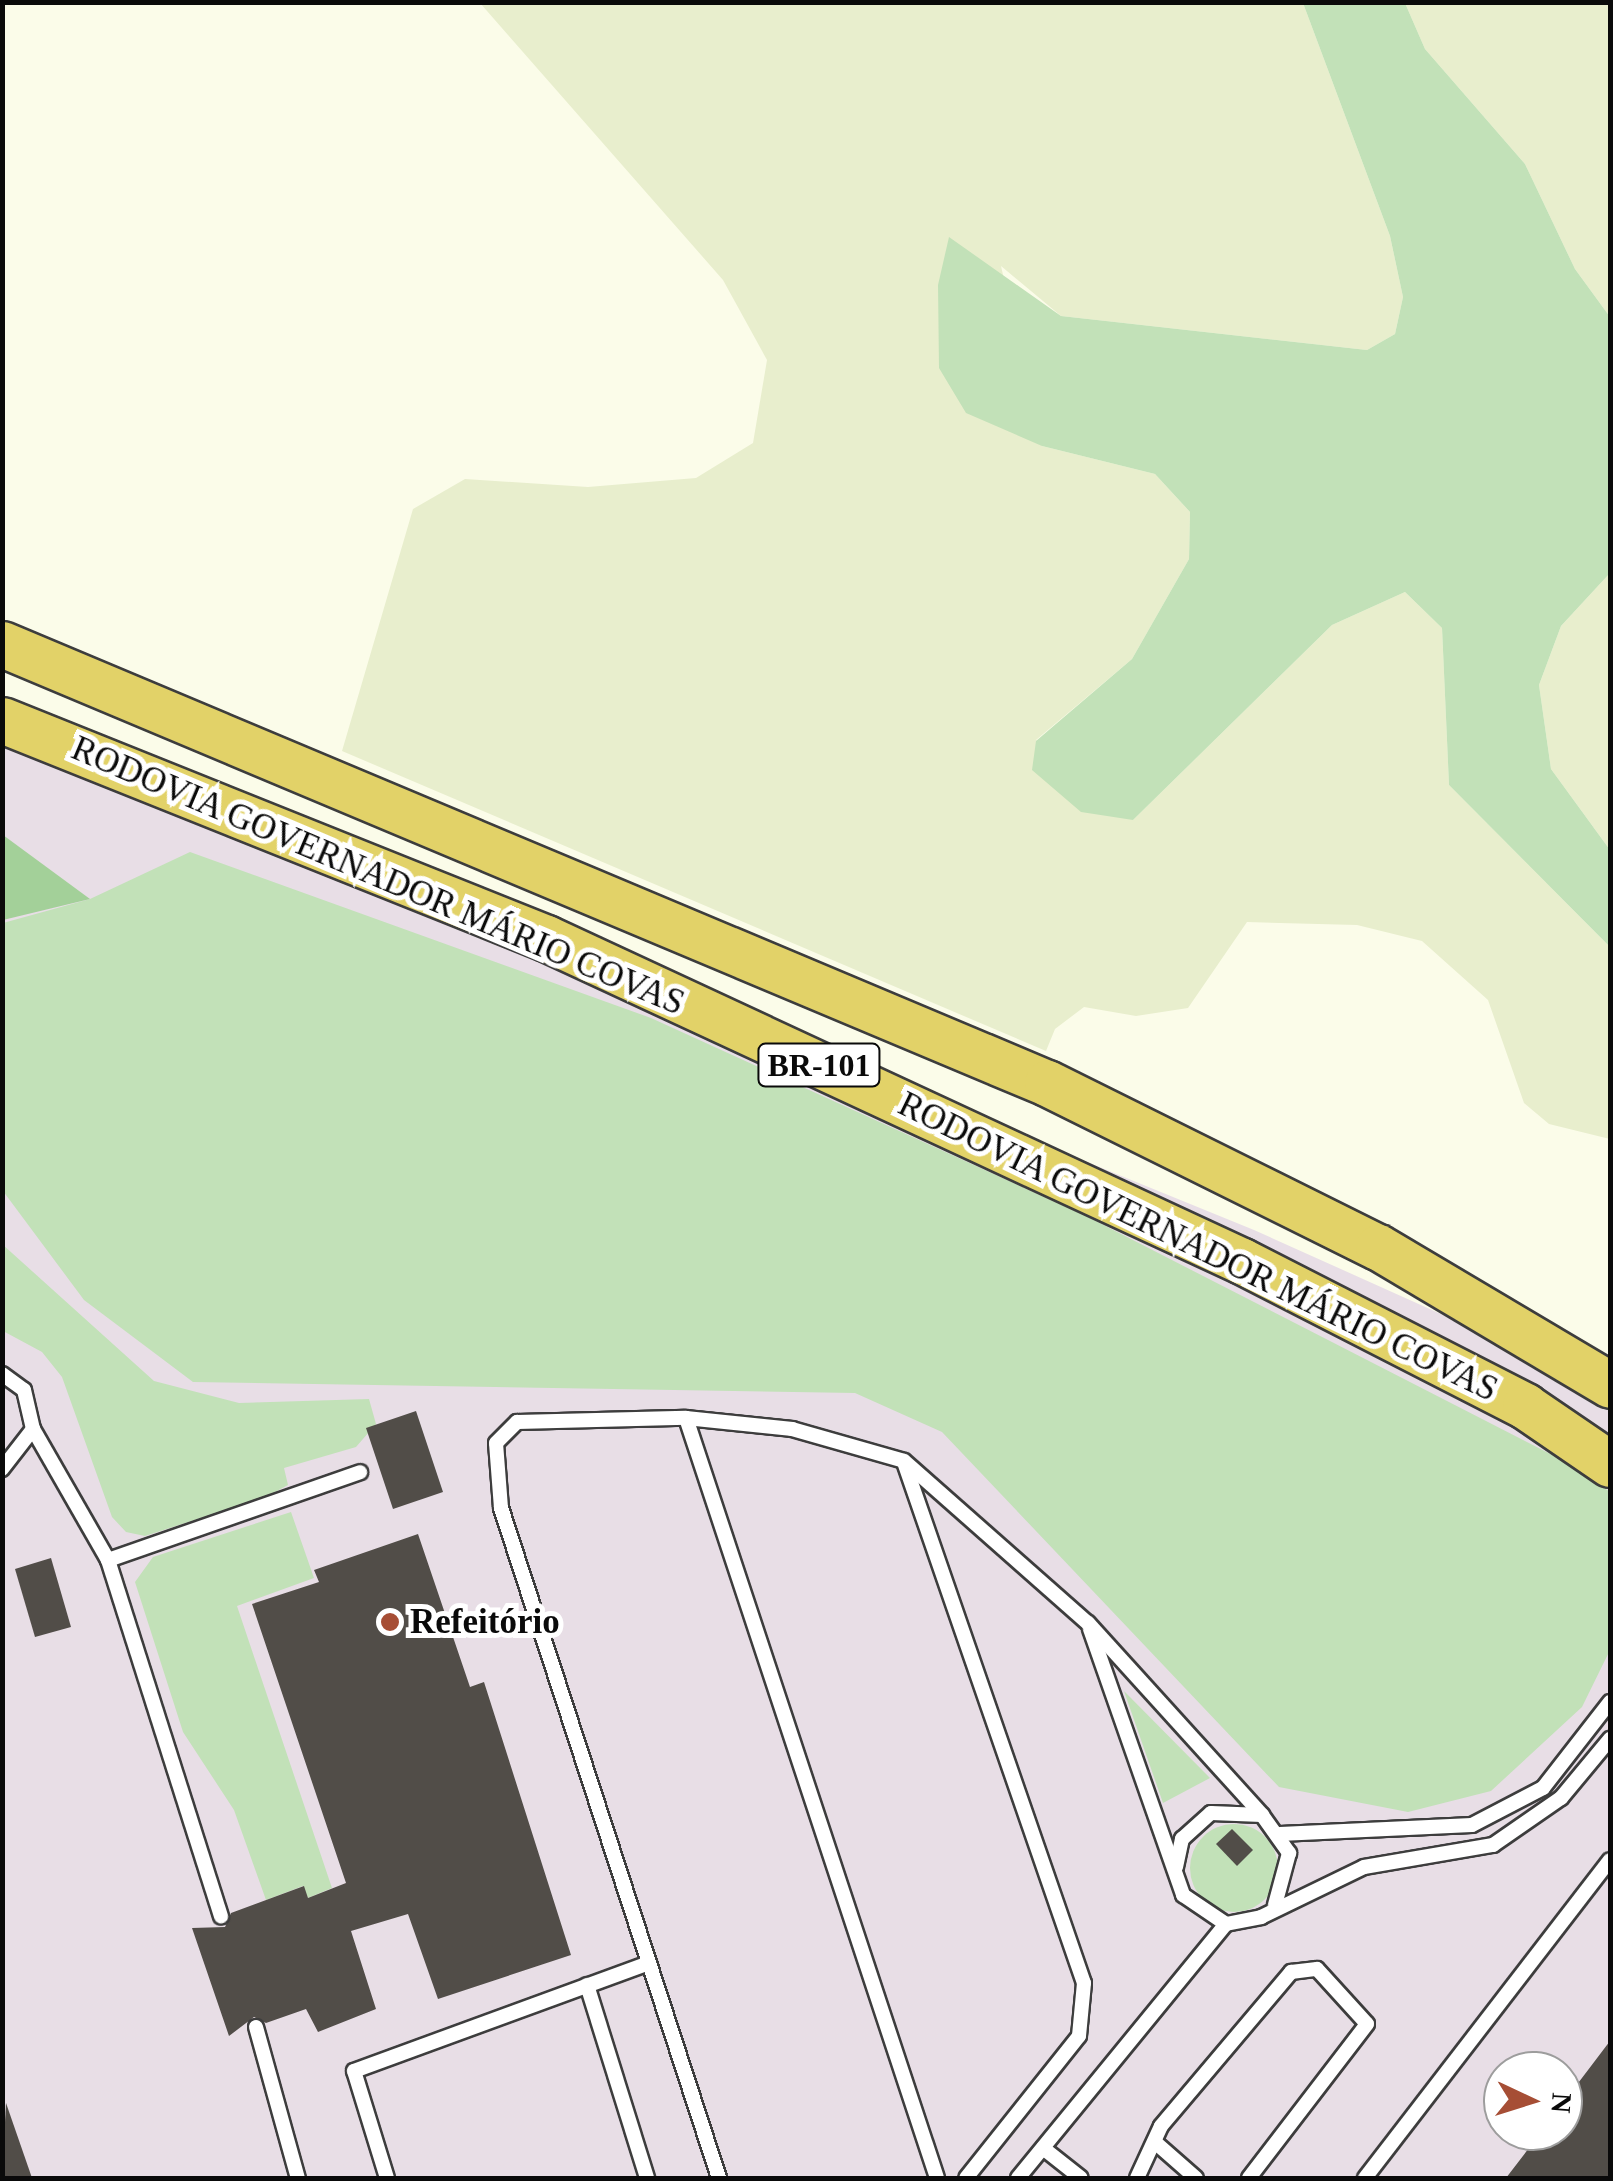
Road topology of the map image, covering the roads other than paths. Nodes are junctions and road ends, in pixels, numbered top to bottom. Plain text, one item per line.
1 (3, 644) edge
2 (2, 720) edge
3 (2, 1374) edge
4 (1610, 1385) edge
5 (686, 1418) junction
6 (33, 1429) junction
7 (904, 1461) junction
8 (1610, 1464) edge
9 (2, 1468) edge
10 (360, 1472) dead end
11 (108, 1560) junction
12 (1088, 1623) junction
13 (1610, 1702) edge
14 (1610, 1739) edge
15 (1262, 1815) junction
16 (1280, 1834) junction
17 (1610, 1860) edge
18 (1176, 1878) junction
19 (1275, 1906) junction
20 (221, 1917) dead end
21 (1226, 1924) junction
22 (649, 1962) junction
23 (587, 1985) junction
24 (256, 2026) dead end
25 (1156, 2143) junction
26 (1043, 2148) junction
27 (298, 2178) edge
28 (387, 2178) edge
29 (648, 2178) edge
30 (719, 2178) edge
31 (937, 2178) edge
32 (966, 2178) edge
33 (1018, 2178) edge
34 (1082, 2178) edge
35 (1137, 2178) edge
36 (1196, 2178) edge
37 (1249, 2178) edge
38 (1366, 2178) edge

1 - 4 highway, RODOVIA GOVERNADOR MÁRIO COVAS / BR-101
2 - 8 highway, RODOVIA GOVERNADOR MÁRIO COVAS / BR-101
3 - 6 lane
5 - 7 lane
5 - 22 lane
5 - 31 lane
6 - 9 lane
6 - 11 lane
7 - 12 lane
7 - 32 lane
10 - 11 lane
11 - 20 lane
12 - 15 lane
12 - 18 lane
13 - 16 lane
14 - 19 lane
15 - 16 lane
15 - 18 lane
16 - 19 lane
17 - 38 lane
18 - 21 lane
19 - 21 lane
21 - 26 lane
22 - 23 lane
22 - 30 lane
23 - 28 lane
23 - 29 lane
24 - 27 lane
25 - 35 lane
25 - 36 lane
25 - 37 lane
26 - 33 lane
26 - 34 lane

